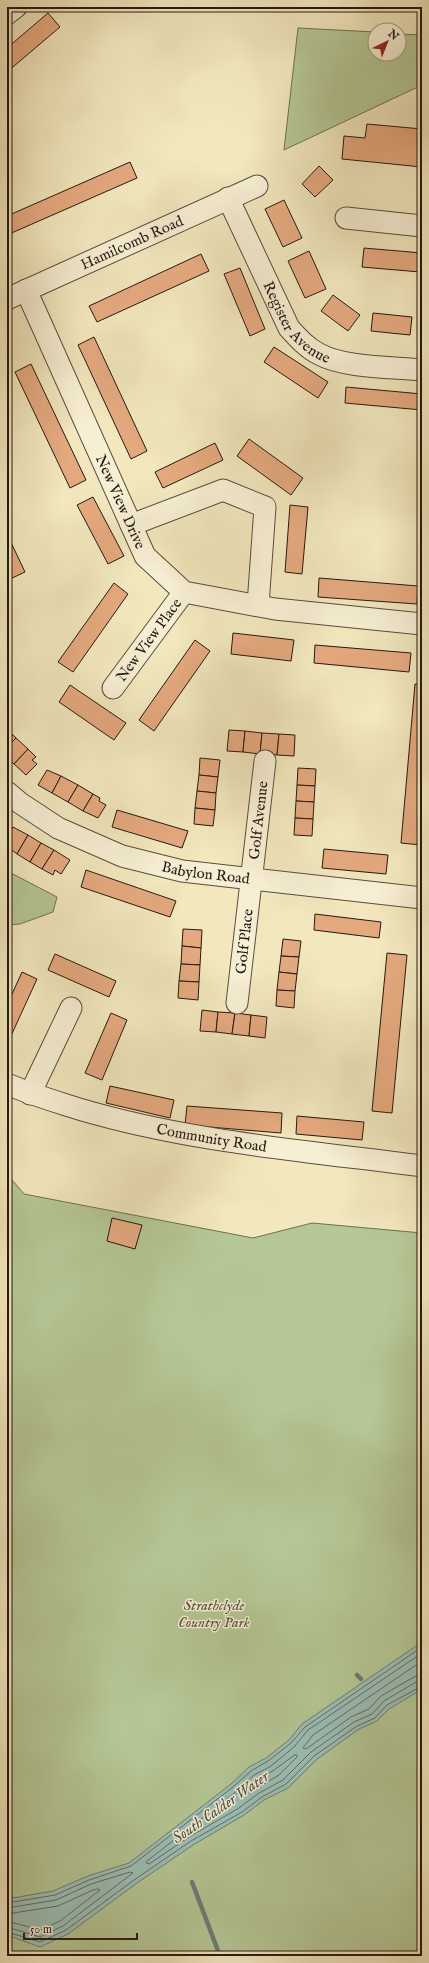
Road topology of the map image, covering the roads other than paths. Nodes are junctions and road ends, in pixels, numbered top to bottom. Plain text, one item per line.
1 (16, 7) edge
2 (7, 14) edge
3 (257, 186) dead end
4 (228, 198) junction
5 (346, 218) dead end
6 (422, 226) edge
7 (26, 290) junction
8 (7, 299) edge
9 (422, 370) edge
10 (131, 525) junction
11 (184, 592) junction
12 (258, 606) junction
13 (422, 624) edge
14 (113, 688) dead end
15 (265, 761) dead end
16 (7, 792) edge
17 (250, 879) junction
18 (422, 898) edge
19 (237, 1003) dead end
20 (70, 1008) dead end
21 (7, 1084) edge
22 (30, 1094) junction
23 (422, 1166) edge

1 - 2 street
3 - 4 street, Hamilcomb Road
4 - 7 street, Hamilcomb Road
4 - 9 street, Register Avenue
5 - 6 street
7 - 8 street, Hamilcomb Road
7 - 10 street, New View Drive
10 - 11 street, New View Drive
10 - 12 street
11 - 12 street
11 - 14 street, New View Place
12 - 13 street
15 - 17 street, Golf Avenue
16 - 17 street, Babylon Road
17 - 18 street, Babylon Road
17 - 19 street, Golf Place
20 - 22 street
21 - 22 street, Community Road
22 - 23 street, Community Road

